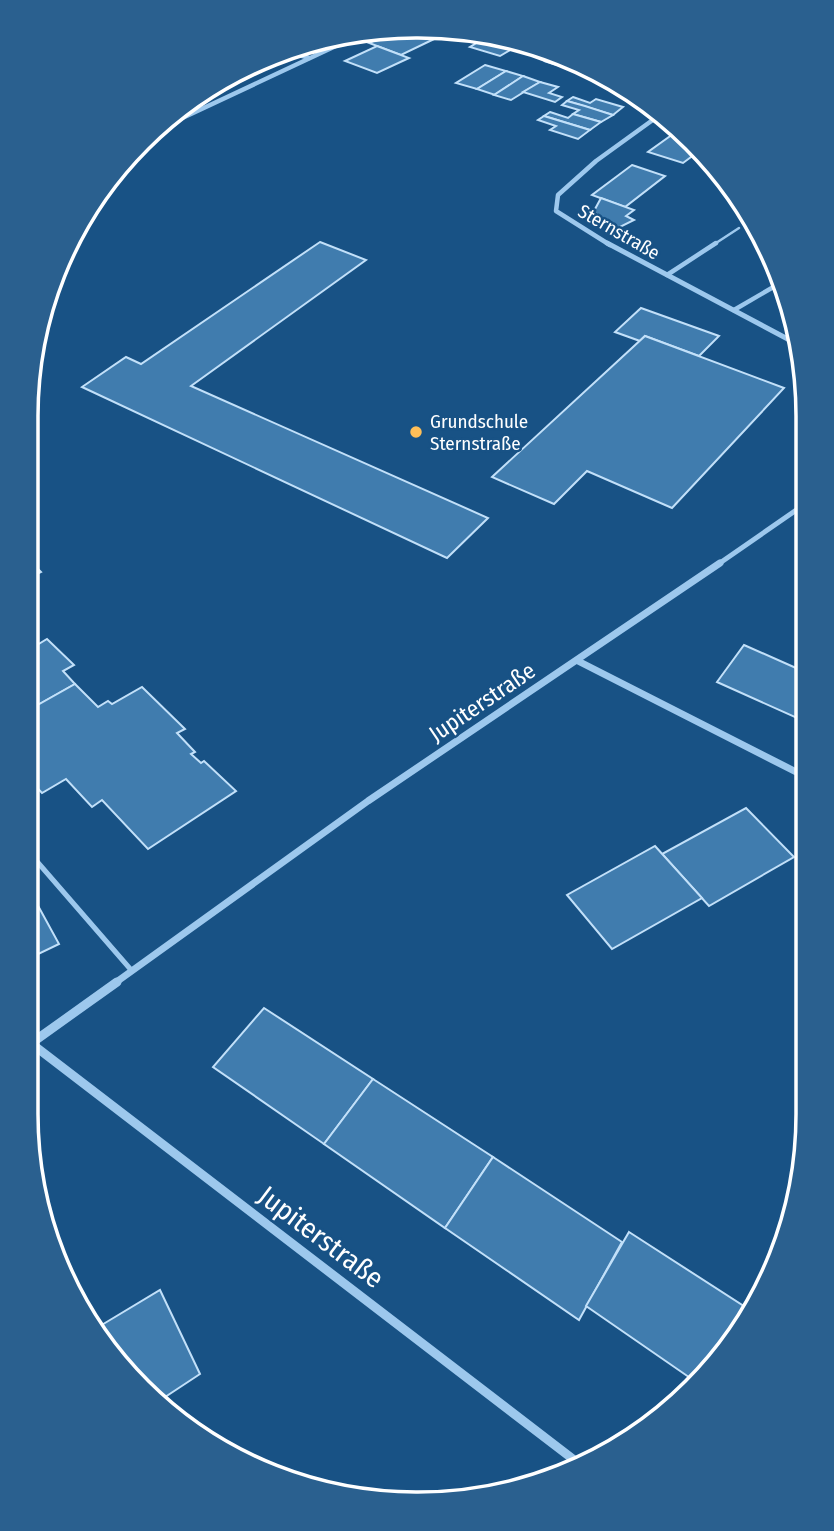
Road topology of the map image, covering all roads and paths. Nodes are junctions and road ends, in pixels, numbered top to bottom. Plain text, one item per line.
1 (329, 49) edge
2 (303, 56) edge
3 (309, 58) junction
4 (192, 113) edge
5 (652, 121) edge
6 (739, 228) dead end
7 (667, 275) junction
8 (772, 288) edge
9 (734, 310) junction
10 (787, 339) edge
11 (796, 510) edge
12 (578, 661) junction
13 (796, 773) edge
14 (38, 863) edge
15 (132, 971) junction
16 (38, 1039) edge
17 (38, 1053) edge
18 (572, 1459) edge

1 - 3 street
2 - 3 street
3 - 4 street
5 - 7 street, Sternstraße
6 - 7 lane
7 - 9 street, Sternstraße
8 - 9 lane
9 - 10 street, Sternstraße
11 - 12 street, Jupiterstraße
12 - 13 street
12 - 15 street, Jupiterstraße
14 - 15 lane
15 - 16 street, Jupiterstraße
17 - 18 street, Jupiterstraße

